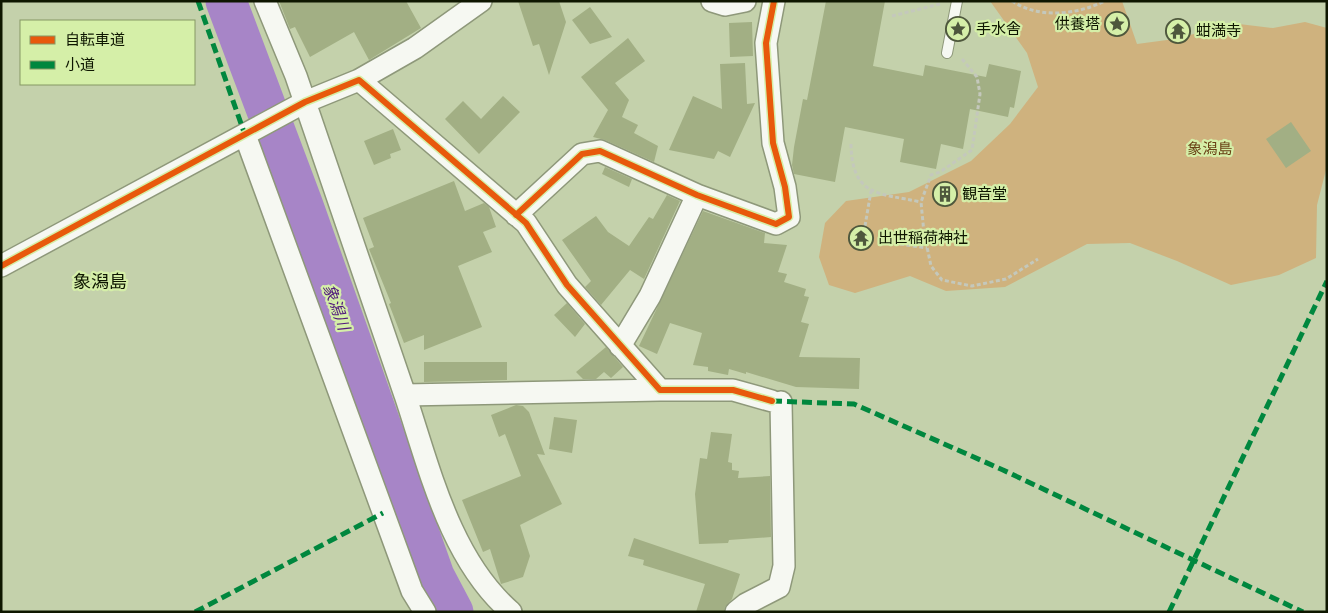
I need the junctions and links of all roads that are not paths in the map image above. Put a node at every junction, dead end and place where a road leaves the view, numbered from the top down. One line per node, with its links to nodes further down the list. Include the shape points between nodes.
1 (265, 1): 9 (street)
2 (481, 1): 8 (street, via 415,48)
3 (712, 1): 4 (street, via 725,5)
4 (745, 1)
5 (774, 1): 11 (street, via 766,43 773,144 785,187 788,217 776,224)
6 (957, 1): 7 (lane)
7 (947, 53)
8 (359, 80): 9 (street); 12 (street)
9 (304, 103): 10 (street); 16 (street)
10 (244, 135): 13 (street); 17 (street, via 412,591)
11 (697, 195): 12 (street, via 600,151 582,154); 14 (street, via 650,296)
12 (516, 215): 14 (street, via 526,223 567,284)
13 (1, 266)
14 (620, 346): 15 (street)
15 (660, 390): 16 (street); 19 (street, via 733,390 776,402 784,566 778,586)
16 (406, 395): 18 (street, via 439,497 468,561 492,595)
17 (425, 612)
18 (511, 612)
19 (736, 612)

